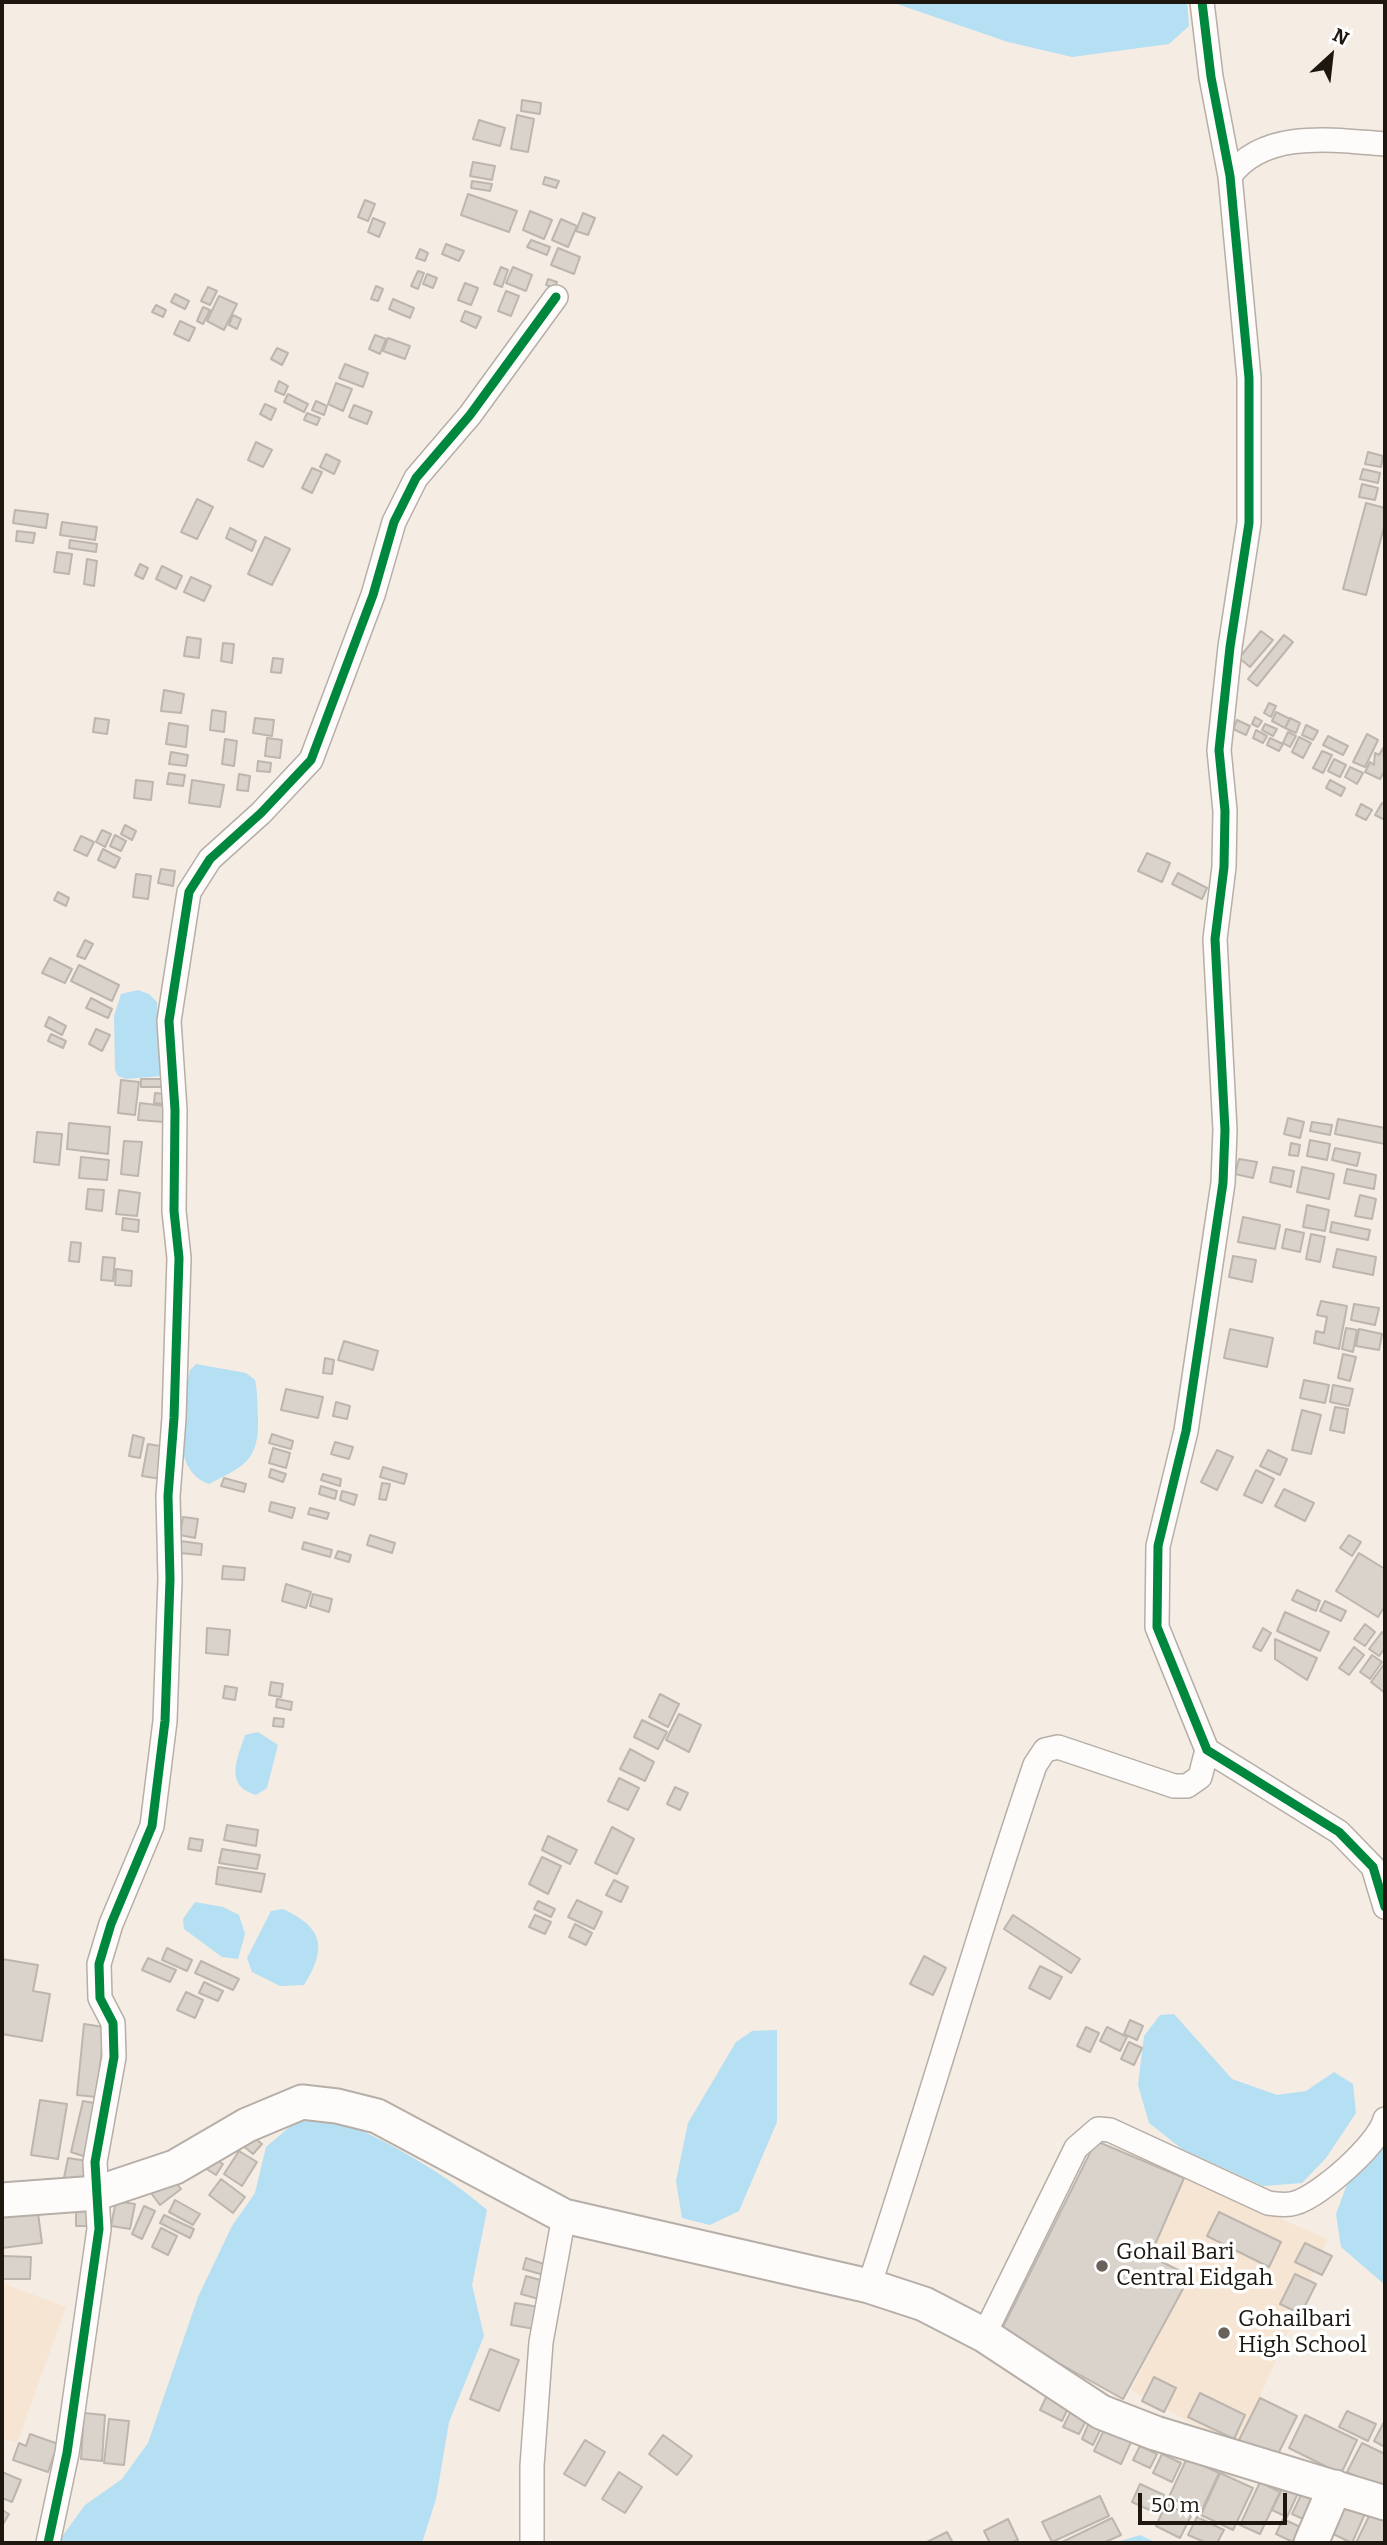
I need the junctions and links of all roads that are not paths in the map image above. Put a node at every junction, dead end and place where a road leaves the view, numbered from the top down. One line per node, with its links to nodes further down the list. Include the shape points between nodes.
1 (1202, 2): 3 (street)
2 (1385, 144): 3 (street, via 1293,141 1253,152)
3 (1230, 176): 5 (street, via 1249,378 1249,523 1219,750 1226,811 1214,939 1225,1130 1223,1183 1186,1431 1158,1546 1157,1589 1157,1627)
4 (556, 297): 8 (street, via 470,415 416,478 394,522 373,595 311,761 210,859 188,892 169,1021 179,1258 168,1496 165,1721 152,1826 99,1964 100,1998 113,2023 114,2057 95,2162)
5 (1207, 1750): 6 (street, via 1339,1832 1373,1867); 11 (street, via 1200,1777 1187,1786 1174,1786 1077,1751 1045,1749 1035,1765)
6 (1385, 1907)
7 (1385, 2119): 12 (street, via 1365,2150 1342,2172 1299,2202 1287,2205 1268,2203 1110,2130 1098,2129 1076,2148)
8 (97, 2193): 9 (street); 10 (street, via 175,2167 247,2125 302,2102 377,2116); 15 (street, via 99,2229 80,2371)
9 (2, 2200)
10 (564, 2216): 11 (street); 16 (street, via 541,2342)
11 (869, 2286): 12 (street, via 924,2304)
12 (984, 2335): 13 (street, via 1101,2412)
13 (1335, 2487): 14 (street); 17 (street)
14 (1385, 2503)
15 (48, 2543)
16 (531, 2543)
17 (1311, 2543)

